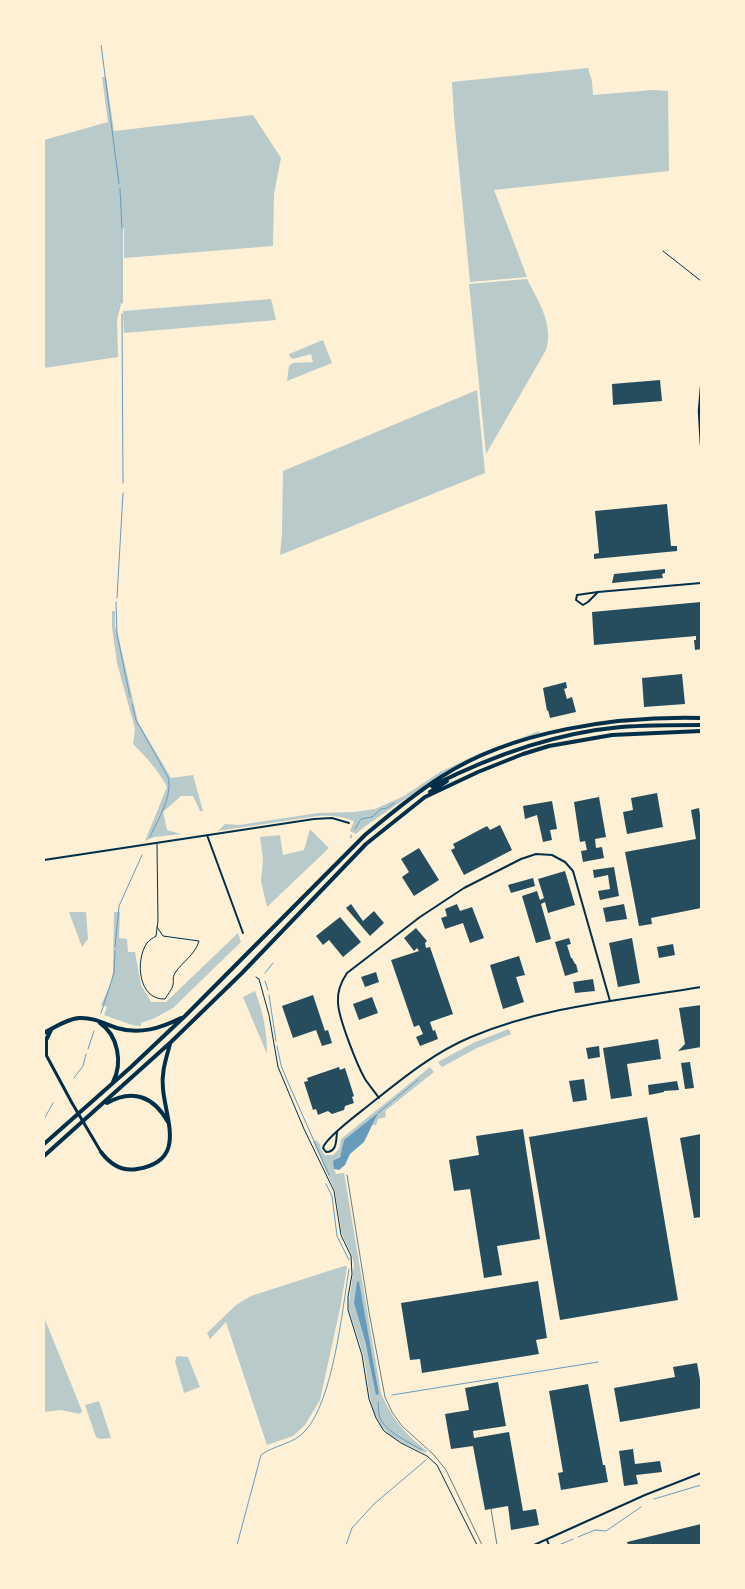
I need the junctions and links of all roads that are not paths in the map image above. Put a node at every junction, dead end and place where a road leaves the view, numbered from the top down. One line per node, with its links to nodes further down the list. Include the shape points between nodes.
1 (663, 251): 2 (lane)
2 (701, 281)
3 (701, 386): 4 (street)
4 (701, 444)
5 (701, 583): 6 (street)
6 (598, 592): 6 (street, via 577,595 576,600 585,604)
7 (701, 717): 11 (highway, via 618,722 526,739 467,762)
8 (701, 724): 10 (highway, via 597,730 542,742)
9 (700, 731): 12 (highway, via 612,734 549,746 486,769)
10 (467, 769): 11 (highway); 12 (highway)
11 (421, 791): 21 (highway, via 347,852)
12 (425, 797): 25 (highway, via 366,844)
13 (349, 823): 14 (street, via 323,818)
14 (207, 835): 15 (street); 18 (street)
15 (157, 843): 16 (street); 17 (lane)
16 (44, 860)
17 (157, 927): 17 (lane, via 156,936 147,941 140,958 141,980 150,996 164,999 173,986 173,976 196,951 199,941 163,936)
18 (243, 933)
19 (701, 987): 20 (street)
20 (610, 1001): 28 (street, via 532,1016 470,1037 427,1061); 28 (street, via 573,871 556,856 529,856 464,888 418,918 342,980 337,1000 341,1017 362,1073)
21 (185, 1016): 22 (highway, via 151,1030 134,1031); 27 (highway)
22 (96, 1020): 23 (highway, via 72,1019); 27 (highway, via 112,1037 118,1053)
23 (52, 1028): 24 (highway); 26 (highway)
24 (44, 1033)
25 (171, 1042): 29 (highway); 30 (highway, via 162,1078)
26 (45, 1052): 33 (main road)
27 (112, 1084): 32 (highway)
28 (379, 1098): 31 (street)
29 (97, 1109): 30 (highway, via 122,1096 144,1097 156,1106); 34 (highway)
30 (170, 1126): 33 (highway, via 166,1151 150,1165 123,1169 115,1166)
31 (337, 1132): 31 (street, via 324,1145 326,1152 334,1149)
32 (44, 1144)
33 (102, 1152)
34 (44, 1156)
35 (701, 1473): 36 (street, via 646,1494)
36 (547, 1540): 37 (street); 38 (street)
37 (534, 1545)
38 (549, 1545)

